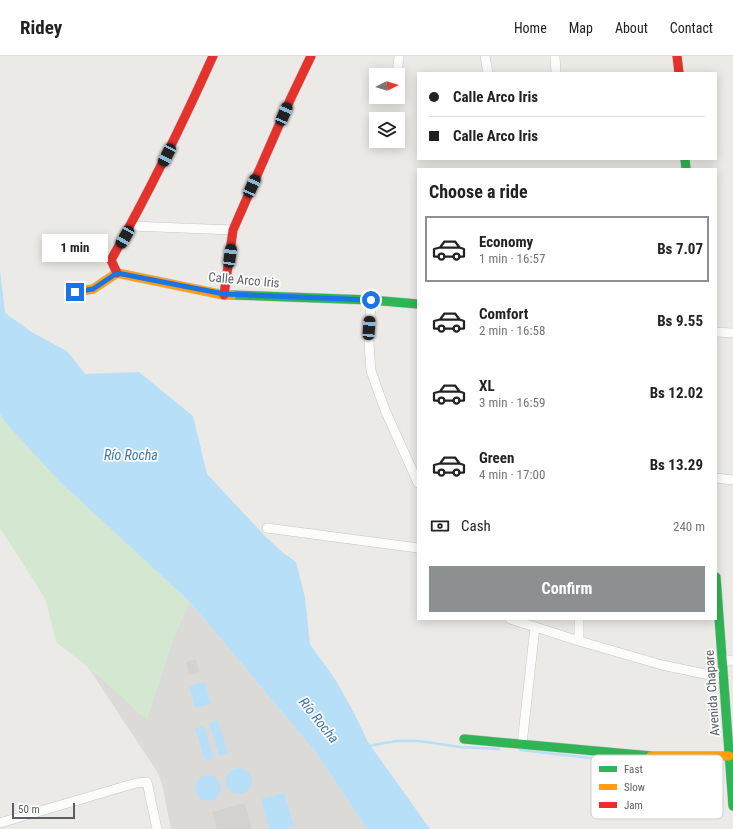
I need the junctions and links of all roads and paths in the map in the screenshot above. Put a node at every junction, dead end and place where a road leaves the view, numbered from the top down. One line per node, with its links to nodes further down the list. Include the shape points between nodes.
1 (213, 56): 11 (street, via 181,127)
2 (311, 56): 12 (street)
3 (399, 56): 7 (street)
4 (485, 56): 8 (street)
5 (555, 56): 9 (street)
6 (678, 56): 10 (street)
7 (398, 68)
8 (488, 72)
9 (556, 72)
10 (679, 72)
11 (131, 226): 12 (street); 13 (street, via 111,260)
12 (234, 230): 15 (street)
13 (117, 273): 14 (street, via 93,289); 15 (street, Calle Arco Iris)
14 (75, 292)
15 (224, 294): 16 (street, Calle Arco Iris)
16 (371, 300): 17 (street, Calle Arco Iris); 22 (street, via 368,343 371,371 385,410)
17 (417, 304)
18 (717, 332): 19 (street)
19 (733, 333)
20 (717, 478): 21 (street)
21 (733, 480)
22 (417, 481)
23 (267, 528): 24 (street)
24 (417, 548)
25 (717, 591): 30 (street, Avenida Chapare)
26 (513, 620): 28 (street)
27 (579, 620): 29 (street)
28 (536, 627): 29 (street); 34 (street)
29 (579, 641): 32 (street, via 662,665)
30 (722, 659): 31 (street); 32 (street, Avenida Chapare)
31 (733, 661)
32 (724, 678): 36 (street, Avenida Chapare)
33 (464, 739): 34 (street)
34 (522, 744): 35 (street)
35 (645, 755)
36 (731, 762): 37 (street, Avenida Chapare)
37 (732, 779): 38 (street, Avenida Chapare)
38 (733, 806)
39 (0, 823): 40 (street, via 147,782)
40 (157, 829)

